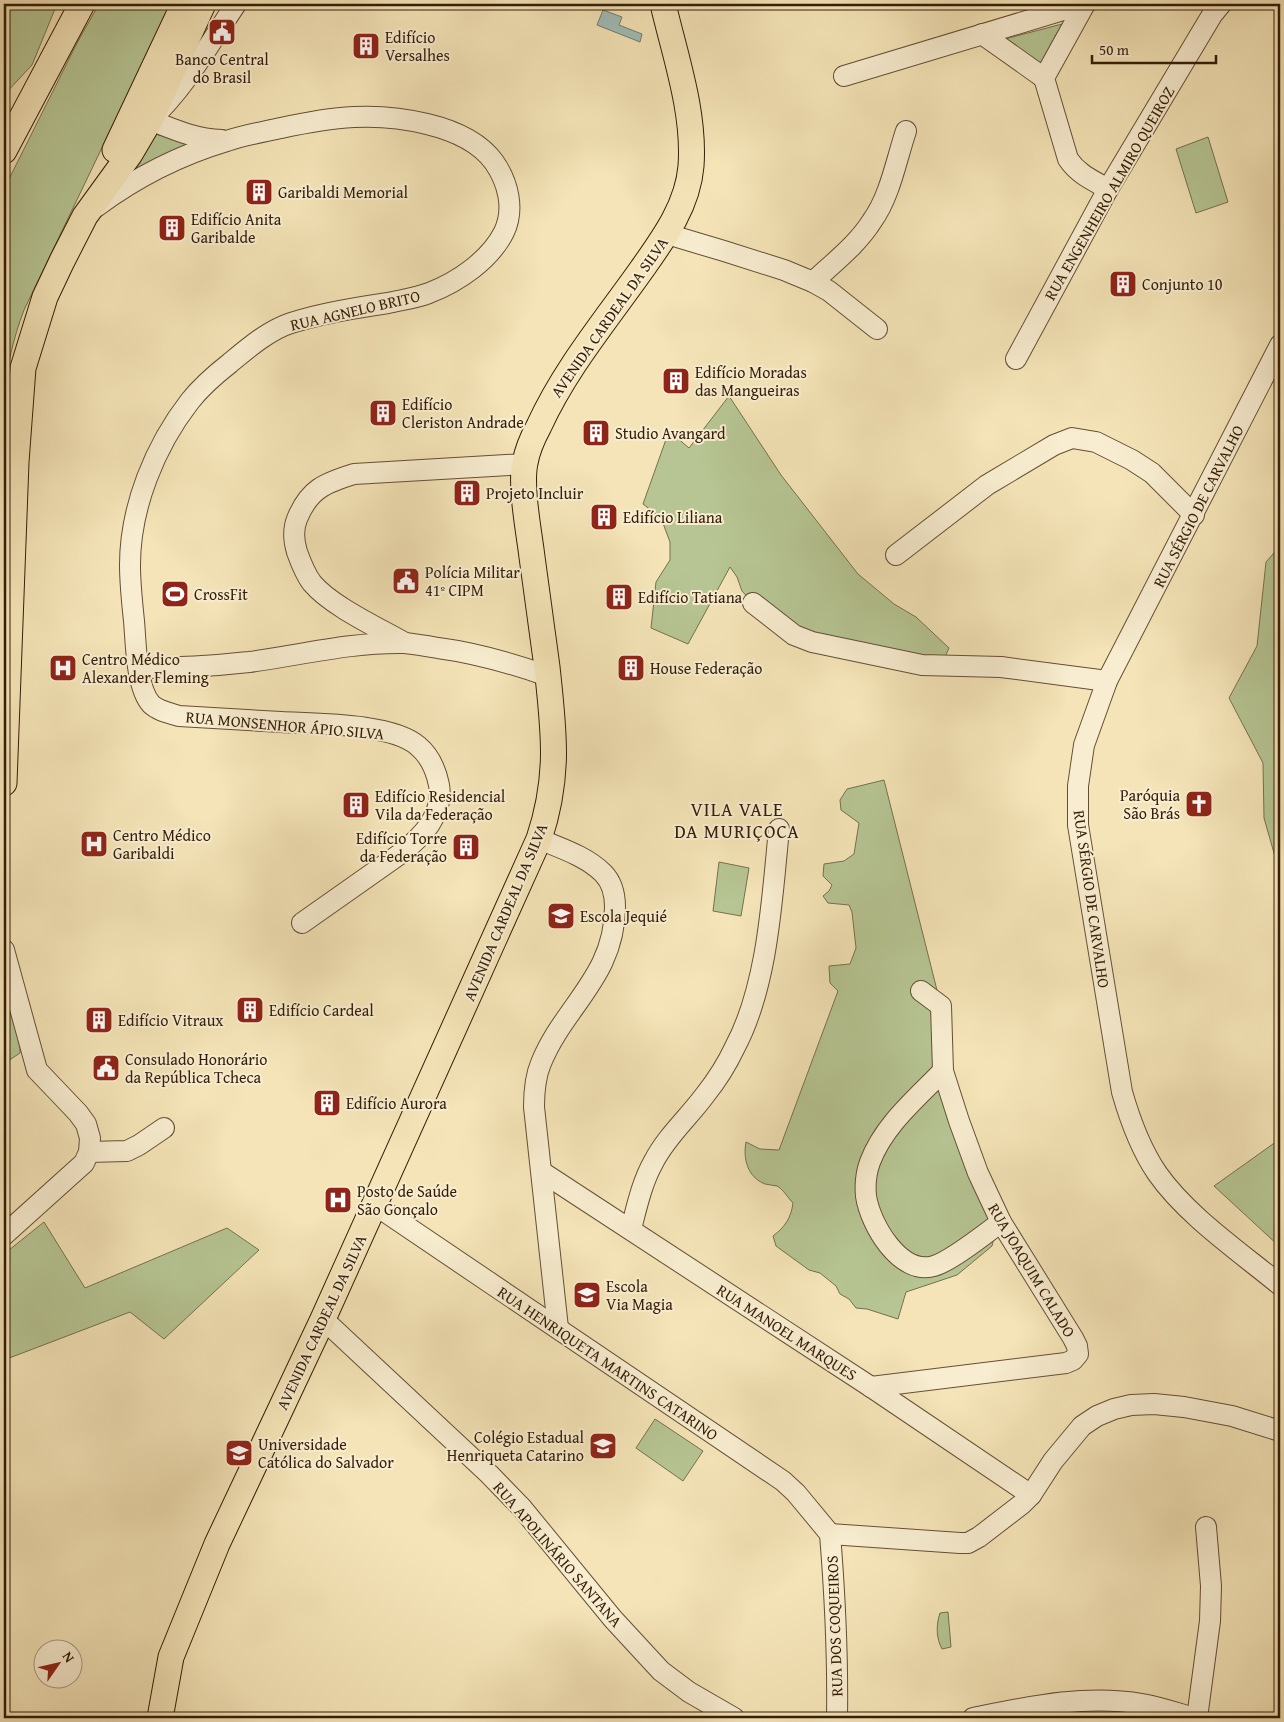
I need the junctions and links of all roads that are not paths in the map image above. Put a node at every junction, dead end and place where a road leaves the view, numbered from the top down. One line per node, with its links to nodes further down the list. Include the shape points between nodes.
1 (82, 4): 14 (main road)
2 (184, 4): 16 (main road)
3 (203, 4): 11 (main road)
4 (236, 4): 11 (street, via 168,102)
5 (663, 4): 17 (main road, AVENIDA CARDEAL DA SILVA, via 692,135 691,168 683,201)
6 (1084, 4): 8 (street); 10 (street)
7 (1221, 4): 15 (street, RUA ENGENHEIRO ALMIRO QUEIROZ)
8 (982, 34): 9 (street); 10 (street)
9 (844, 76)
10 (1044, 78): 15 (street, via 1068,158 1074,168)
11 (150, 120): 13 (street, RUA AGNELO BRITO, via 203,139); 16 (main road, via 130,154)
12 (906, 131): 18 (street, via 887,190 872,221)
13 (229, 140): 16 (street, RUA AGNELO BRITO, via 143,177 116,192); 27 (street, RUA AGNELO BRITO, via 347,116 416,121 443,128 474,142 488,154 499,169 507,190 510,214 504,232 491,251 452,282 428,294 288,324 240,355 192,399 155,459 133,526 130,579)
14 (4, 151)
15 (1108, 189): 21 (street, RUA ENGENHEIRO ALMIRO QUEIROZ)
16 (85, 216): 30 (main road, via 45,297 23,368 16,462)
17 (667, 234): 18 (street); 22 (main road, AVENIDA CARDEAL DA SILVA, via 559,388)
18 (814, 282): 19 (street, via 829,290)
19 (877, 329)
20 (1280, 345): 23 (street, RUA SÉRGIO DE CARVALHO)
21 (1016, 359)
22 (524, 464): 26 (street, via 354,474 317,489 303,504 295,524 295,546 301,565 313,584 333,601); 28 (main road, AVENIDA CARDEAL DA SILVA)
23 (1194, 515): 24 (street, via 1152,473 1132,460 1096,442 1072,438 986,485); 29 (street, RUA SÉRGIO DE CARVALHO)
24 (896, 555)
25 (753, 603): 29 (street, via 794,635 812,642 922,665 1001,667)
26 (405, 643): 27 (street, via 359,644 216,665); 28 (street, via 473,653)
27 (139, 668): 33 (street, RUA MONSENHOR ÁPIO SILVA, via 150,703 179,716 385,731 418,745 430,760 440,791 439,805 426,832)
28 (548, 676): 32 (main road, AVENIDA CARDEAL DA SILVA, via 554,770 552,795)
29 (1107, 681): 44 (street, RUA SÉRGIO DE CARVALHO, via 1084,745 1078,786 1078,824 1122,1092 1131,1122 1156,1172 1194,1214)
30 (4, 783)
31 (779, 829): 42 (street, via 771,908 756,993 748,1019 723,1070 667,1139 653,1162)
32 (539, 839): 39 (street, via 577,856 604,873 614,891 615,904 615,919 604,960 594,981 551,1043 534,1084); 40 (main road, AVENIDA CARDEAL DA SILVA)
33 (302, 923)
34 (4, 950): 38 (street, via 37,1070 86,1124)
35 (921, 991): 36 (street, RUA JOAQUIM CALADO, via 941,1006)
36 (943, 1071): 41 (street, RUA JOAQUIM CALADO, via 978,1173); 41 (street, via 887,1129 877,1146 866,1181 870,1209 881,1234 896,1254 922,1267 950,1258)
37 (164, 1128): 38 (street, via 127,1151)
38 (89, 1152): 43 (street, via 74,1173)
39 (542, 1172): 42 (street, RUA MANOEL MARQUES); 46 (street)
40 (375, 1205): 45 (main road, AVENIDA CARDEAL DA SILVA); 46 (street, RUA HENRIQUETA MARTINS CATARINO)
41 (1000, 1222): 47 (street, RUA JOAQUIM CALADO, via 1073,1338 1078,1354 1066,1363)
42 (631, 1229): 47 (street, RUA MANOEL MARQUES)
43 (4, 1235)
44 (1280, 1285)
45 (323, 1319): 52 (main road, AVENIDA CARDEAL DA SILVA, via 250,1469 187,1615 171,1658); 53 (street, RUA APOLINÁRIO SANTANA, via 522,1508 613,1619 661,1671)
46 (558, 1328): 51 (street, RUA HENRIQUETA MARTINS CATARINO, via 783,1481)
47 (870, 1387): 49 (street, RUA MANOEL MARQUES)
48 (1280, 1431): 49 (street, via 1184,1406 1132,1405 1097,1416 1082,1426)
49 (1031, 1495): 51 (street, via 979,1537 968,1542)
50 (1206, 1527): 56 (street, via 1210,1620)
51 (830, 1534): 54 (street, RUA DOS COQUEIROS, via 838,1652)
52 (160, 1718)
53 (734, 1718)
54 (837, 1718)
55 (973, 1718): 56 (street, via 1080,1701 1140,1704)
56 (1195, 1718)

